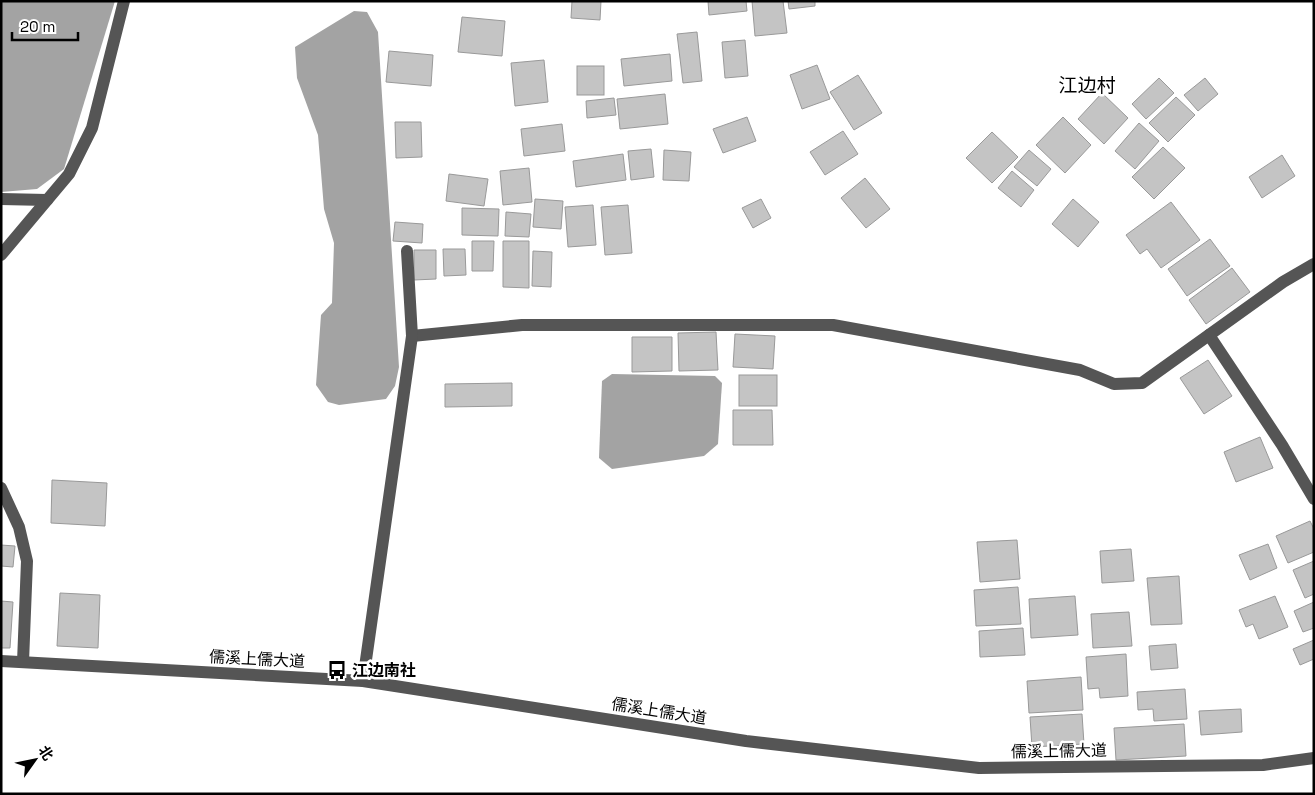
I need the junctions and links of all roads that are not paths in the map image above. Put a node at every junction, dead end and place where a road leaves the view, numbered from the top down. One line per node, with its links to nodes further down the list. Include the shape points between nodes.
1 (124, 1): 3 (street, via 92,128 69,174)
2 (1, 199): 3 (street)
3 (47, 200): 5 (street)
4 (407, 251): 8 (street)
5 (1, 255)
6 (1314, 264): 7 (street)
7 (1209, 335): 8 (street, via 1142,383 1114,384 1080,370 833,325 522,325); 10 (street)
8 (412, 336): 13 (street)
9 (1, 488): 12 (street, via 19,526 27,561)
10 (1314, 499)
11 (1, 661): 12 (street, 儒溪上儒大道)
12 (24, 662): 13 (street, 儒溪上儒大道)
13 (363, 681): 14 (street, 儒溪上儒大道, via 746,741 979,768 1263,765)
14 (1314, 758)

